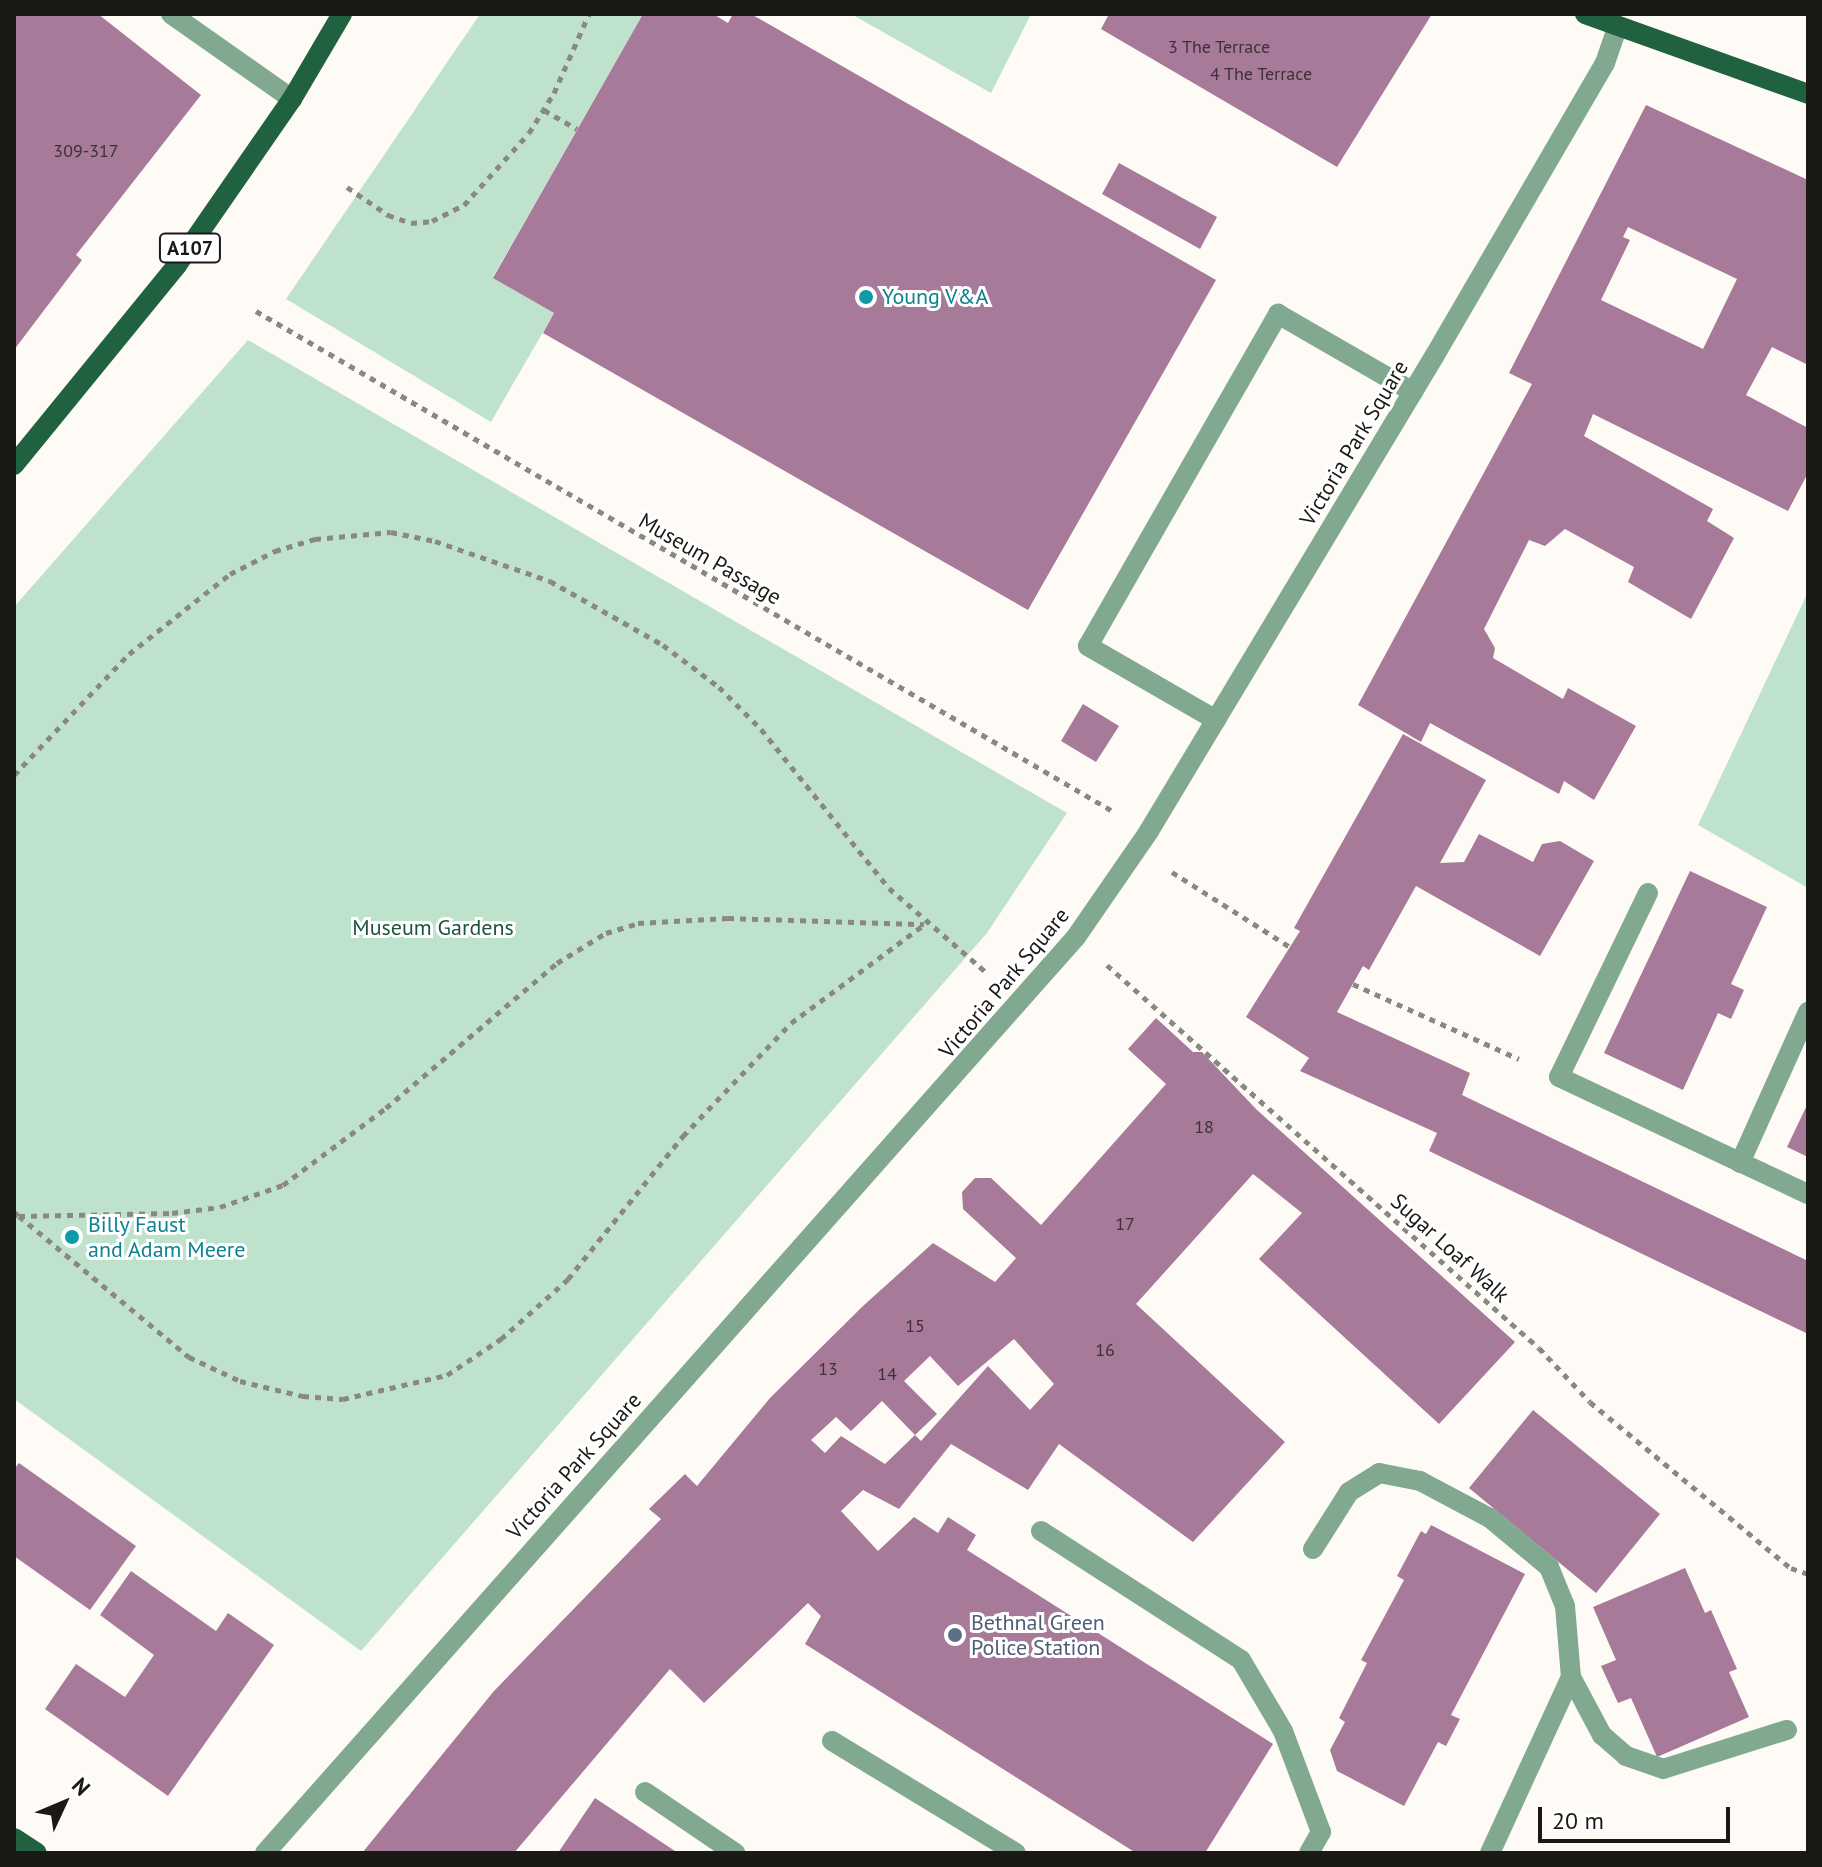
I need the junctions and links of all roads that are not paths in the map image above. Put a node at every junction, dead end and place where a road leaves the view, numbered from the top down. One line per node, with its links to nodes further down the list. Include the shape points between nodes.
1 (171, 14): 6 (street)
2 (342, 14): 6 (main road, A107)
3 (1585, 14): 4 (main road)
4 (1618, 26): 5 (main road); 7 (street, Victoria Park Square, via 1605,63)
5 (1808, 94)
6 (292, 99): 8 (main road, A107, via 177,265)
7 (1413, 392): 9 (street, Victoria Park Square); 9 (street, via 1278,314 1088,646)
8 (14, 465)
9 (1216, 720): 22 (street, Victoria Park Square, via 1137,850 1025,1001)
10 (1648, 893): 12 (street, via 1559,1077)
11 (1808, 1012): 12 (street)
12 (1740, 1163): 13 (street)
13 (1808, 1194)
14 (1041, 1531): 25 (street, via 1241,1660 1283,1731 1321,1832)
15 (1313, 1549): 16 (street, via 1349,1492 1379,1473 1420,1481 1490,1518 1549,1567 1565,1606)
16 (1571, 1677): 17 (street, via 1602,1735 1626,1756 1663,1769); 26 (street)
17 (1787, 1730)
18 (832, 1741): 24 (street)
19 (645, 1792): 23 (street)
20 (14, 1838): 21 (main road)
21 (37, 1853)
22 (265, 1853)
23 (735, 1853)
24 (1016, 1853)
25 (1309, 1853)
26 (1490, 1853)

